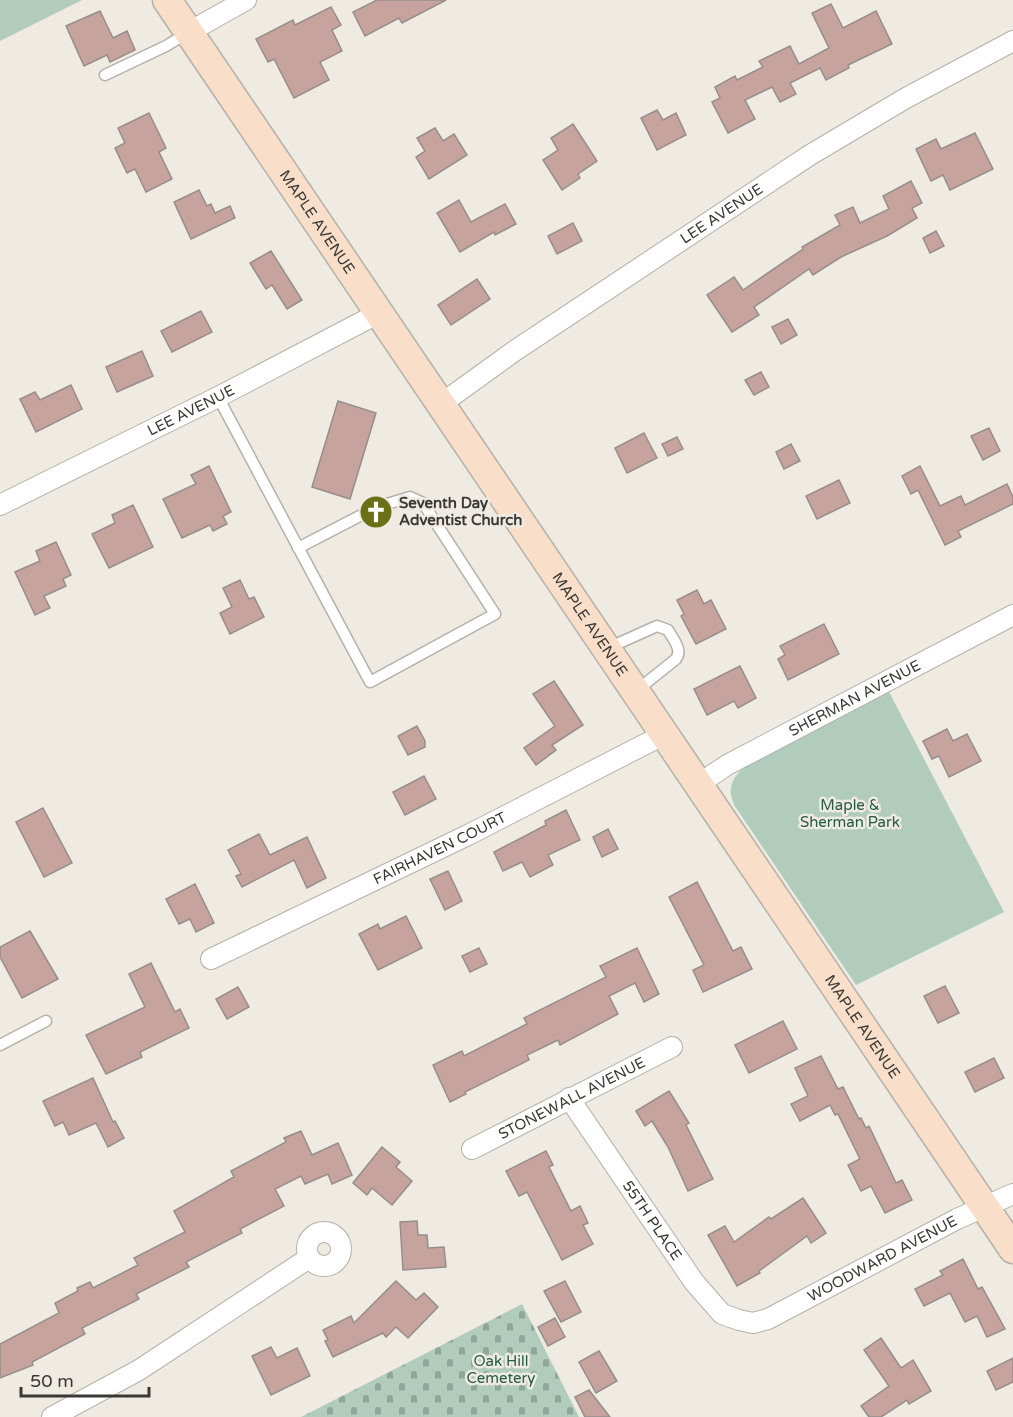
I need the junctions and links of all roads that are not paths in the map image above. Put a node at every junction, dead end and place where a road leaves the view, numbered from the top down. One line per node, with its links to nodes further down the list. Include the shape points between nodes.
1 (167, 0): 3 (main road, MAPLE AVENUE)
2 (246, 0): 3 (street)
3 (189, 32): 5 (lane); 6 (main road, MAPLE AVENUE)
4 (1013, 41): 8 (street, LEE AVENUE, via 810,154)
5 (105, 75)
6 (379, 313): 7 (street, LEE AVENUE); 8 (main road, MAPLE AVENUE)
7 (218, 397): 9 (street, LEE AVENUE); 10 (lane)
8 (441, 404): 12 (main road, MAPLE AVENUE)
9 (0, 505)
10 (298, 548): 10 (lane, via 370,682 495,614 423,503 410,497 376,507)
11 (1013, 615): 15 (street, SHERMAN AVENUE, via 727,765)
12 (607, 649): 13 (main road, MAPLE AVENUE); 13 (lane, via 657,626 668,630 679,655)
13 (635, 691): 14 (main road, MAPLE AVENUE)
14 (665, 734): 15 (main road, MAPLE AVENUE); 16 (street, FAIRHAVEN COURT, via 470,834)
15 (699, 784): 23 (main road, MAPLE AVENUE)
16 (211, 959)
17 (46, 1021): 18 (lane)
18 (0, 1046)
19 (672, 1047): 20 (street, STONEWALL AVENUE)
20 (569, 1098): 21 (street, STONEWALL AVENUE); 26 (street, 55TH PLACE, via 694,1281 722,1314)
21 (472, 1149)
22 (1013, 1194): 23 (street, WOODWARD AVENUE)
23 (985, 1207): 24 (main road, MAPLE AVENUE); 26 (street, WOODWARD AVENUE, via 768,1319)
24 (1013, 1249)
25 (309, 1258): 27 (street, via 139,1370)
26 (753, 1323)
27 (52, 1417)

